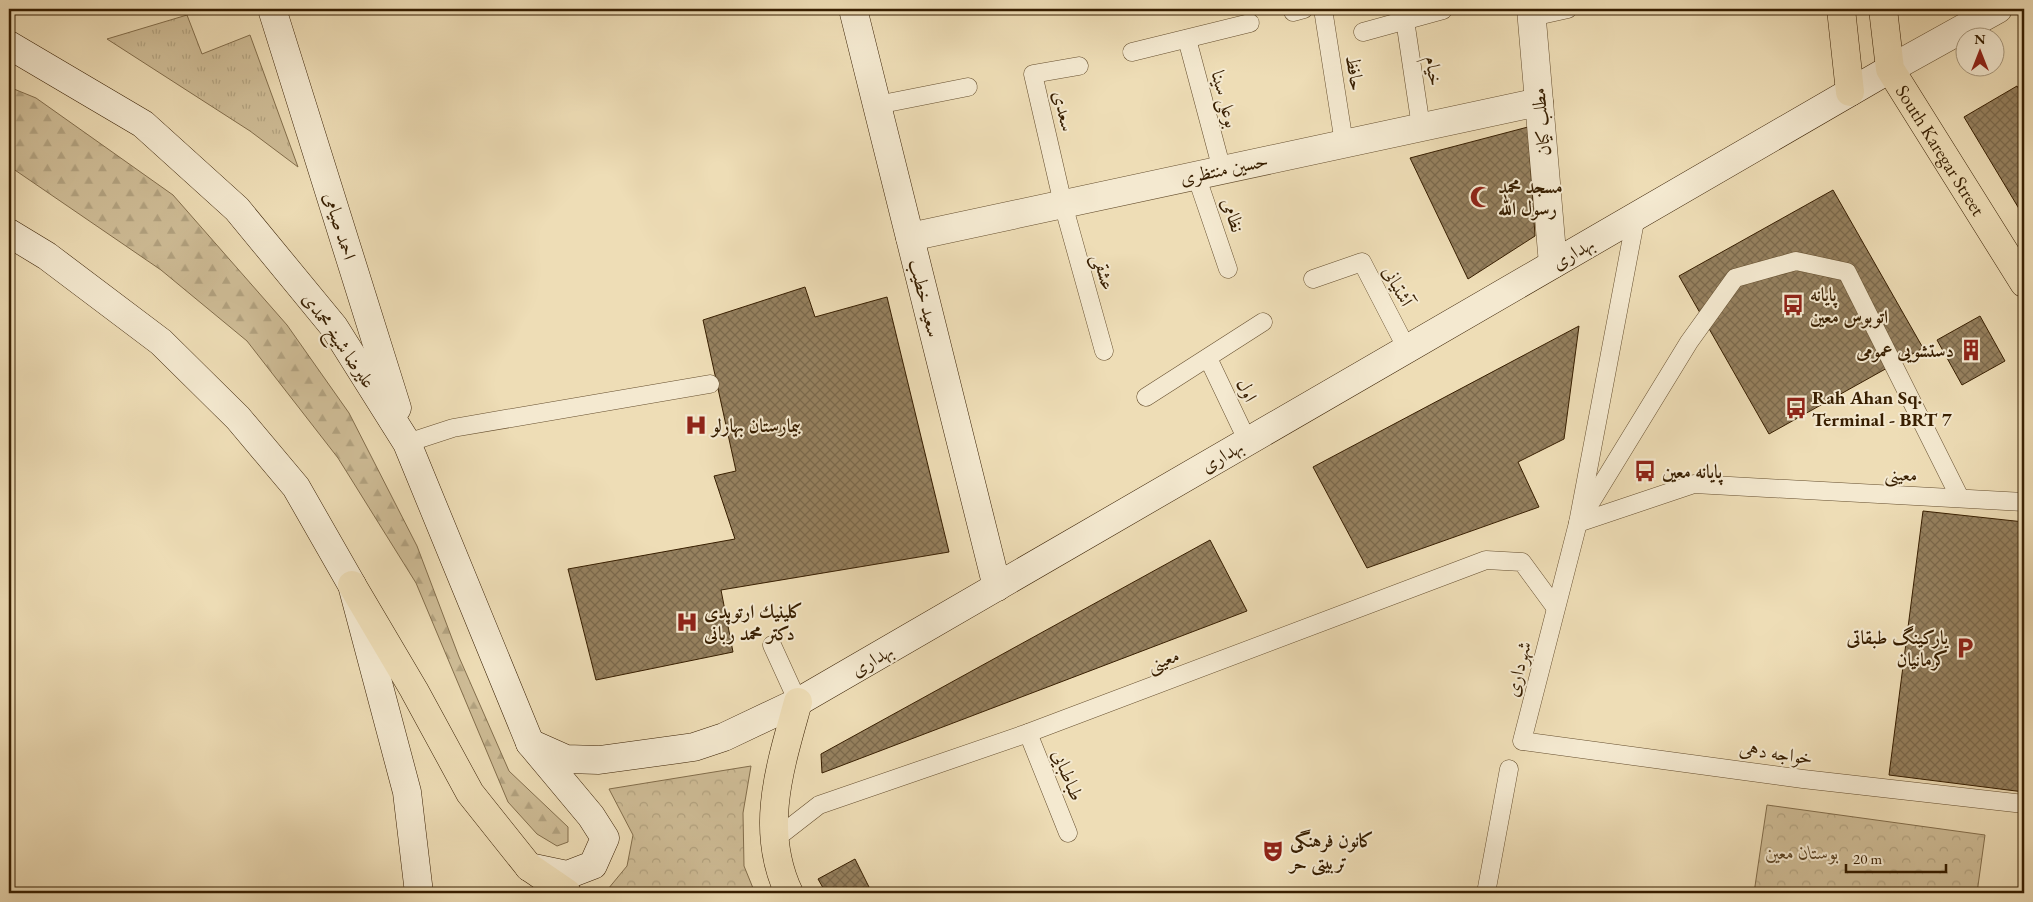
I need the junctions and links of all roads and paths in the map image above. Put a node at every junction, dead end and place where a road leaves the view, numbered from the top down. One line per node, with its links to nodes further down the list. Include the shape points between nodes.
1 (272, 9): 44 (street, احمد صیامی)
2 (853, 9): 23 (street, سعید خطیب)
3 (1323, 9): 25 (lane, حافظ)
4 (1568, 9): 9 (lane)
5 (1841, 9): 21 (main road)
6 (1884, 9): 18 (main road, South Karegar Street)
7 (1998, 9): 18 (street, بهداری)
8 (1443, 10): 10 (lane)
9 (1532, 13): 22 (street, مطلب کیان)
10 (1405, 20): 12 (lane); 24 (lane, خیام)
11 (1250, 24): 13 (lane)
12 (1363, 32)
13 (1186, 39): 15 (lane); 26 (lane, بوعلی سینا)
14 (9, 45): 19 (street, علیرضا شیخ محمدی)
15 (1132, 52)
16 (9, 65): 19 (street)
17 (1079, 66): 27 (lane, سعدی, via 1033,74)
18 (1890, 69): 21 (street, بهداری); 36 (main road, South Karegar Street)
19 (64, 76): 44 (street, علیرضا شیخ محمدی, via 143,124 237,208 334,327)
20 (968, 87): 23 (lane)
21 (1850, 92): 29 (street, بهداری)
22 (1539, 102): 24 (street, حسین منتظری); 33 (street, مطلب کیان)
23 (877, 105): 31 (street, سعید خطیب)
24 (1421, 127): 25 (street, حسین منتظری)
25 (1344, 143): 26 (street, حسین منتظری)
26 (1209, 173): 27 (street, حسین منتظری); 34 (lane, نظامی)
27 (1064, 204): 31 (street, حسین منتظری); 39 (lane, عشقی)
28 (9, 213): 32 (street)
29 (1636, 216): 33 (street, بهداری); 47 (lane)
30 (9, 233): 32 (street)
31 (910, 237): 49 (street, سعید خطیب)
32 (47, 256): 48 (street, via 161,342 238,418 296,487)
33 (1553, 264): 38 (street, بهداری)
34 (1228, 269)
35 (1313, 279): 38 (lane, آشتیانی, via 1362,262)
36 (2024, 283)
37 (1263, 322): 40 (lane)
38 (1408, 349): 43 (street, بهداری)
39 (1104, 351)
40 (1208, 358): 42 (lane); 43 (lane, اول)
41 (710, 384): 44 (lane, via 453,428)
42 (1146, 397)
43 (1248, 442): 49 (street, بهداری)
44 (408, 443): 55 (street, علیرضا شیخ محمدی)
45 (1960, 498): 46 (lane, معینی); 47 (lane, معینی, via 1694,484); 47 (lane, via 1847,272 1796,261 1735,278 1689,342)
46 (2024, 502)
47 (1578, 523): 50 (lane, شهرداری)
48 (352, 585): 60 (main road, via 470,793); 61 (street, via 407,792)
49 (997, 588): 52 (street, بهداری)
50 (1555, 607): 53 (lane, معینی, via 1522,562 1486,560); 54 (lane, شهرداری)
51 (772, 645): 52 (lane)
52 (798, 702): 55 (street, بهداری, via 724,737 694,747 599,760 566,759); 59 (main road, via 774,798)
53 (1028, 733): 58 (lane, طباطبایی); 59 (lane, معینی, via 819,805)
54 (1522, 740): 57 (lane, خواجه دهی, via 1803,779)
55 (530, 743): 60 (street, علیرضا شیخ محمدی, via 604,838 593,865 567,875)
56 (1509, 769): 64 (lane)
57 (2024, 804)
58 (1068, 833)
59 (774, 840): 63 (main road, via 781,875)
60 (529, 867): 62 (main road)
61 (419, 893)
62 (567, 893)
63 (789, 893)
64 (1486, 893)

